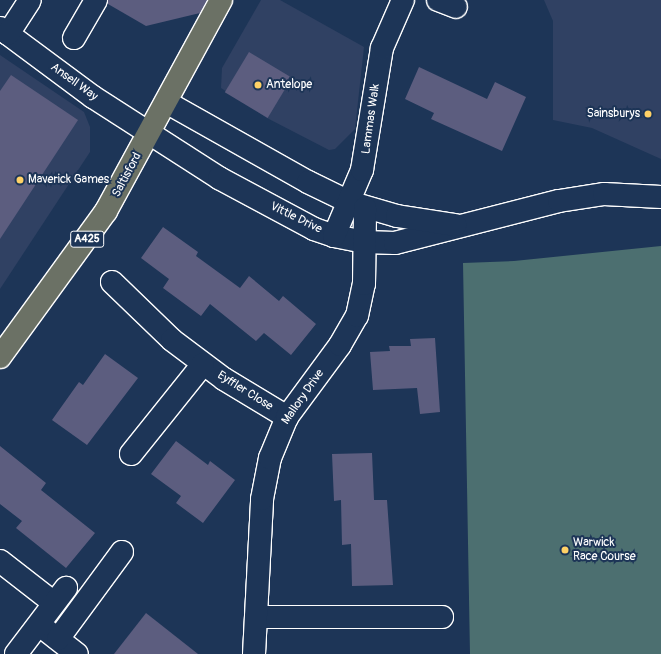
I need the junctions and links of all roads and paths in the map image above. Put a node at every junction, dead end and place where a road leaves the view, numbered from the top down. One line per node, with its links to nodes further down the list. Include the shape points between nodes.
1 (30, 0): 5 (street)
2 (96, 0): 6 (street)
3 (221, 0): 7 (main road, Saltisford / A425)
4 (403, 0): 10 (street, Lammas Walk, via 382,48)
5 (4, 31): 8 (street, Ansell Way, via 93,97)
6 (74, 38)
7 (166, 102): 8 (main road, Saltisford / A425); 10 (street, Vittle Drive, via 308,182)
8 (149, 132): 12 (street, Vittle Drive, via 219,178 314,229); 15 (main road, Saltisford / A425, via 106,212)
9 (661, 197): 11 (street, Vittle Drive, via 604,194 560,201)
10 (357, 205): 11 (street, Vittle Drive); 12 (street, Lammas Walk); 13 (street, Mallory Drive)
11 (458, 225): 13 (street, Vittle Drive, via 413,240 395,243)
12 (334, 236): 13 (street, Vittle Drive)
13 (364, 242): 17 (street, Mallory Drive, via 364,284 357,316 340,345)
14 (112, 282): 16 (street, Eyffler Close, via 172,340)
15 (0, 357)
16 (203, 364): 17 (street, Eyffler Close); 18 (street)
17 (287, 417): 21 (street, Mallory Drive, via 276,440 265,478)
18 (131, 454)
19 (122, 552): 24 (street)
20 (0, 561): 23 (street, via 60,596)
21 (256, 617): 22 (street); 27 (street, Mallory Drive)
22 (442, 617)
23 (38, 624): 24 (street); 25 (street)
24 (58, 639): 26 (street)
25 (16, 654)
26 (77, 654)
27 (254, 654)

